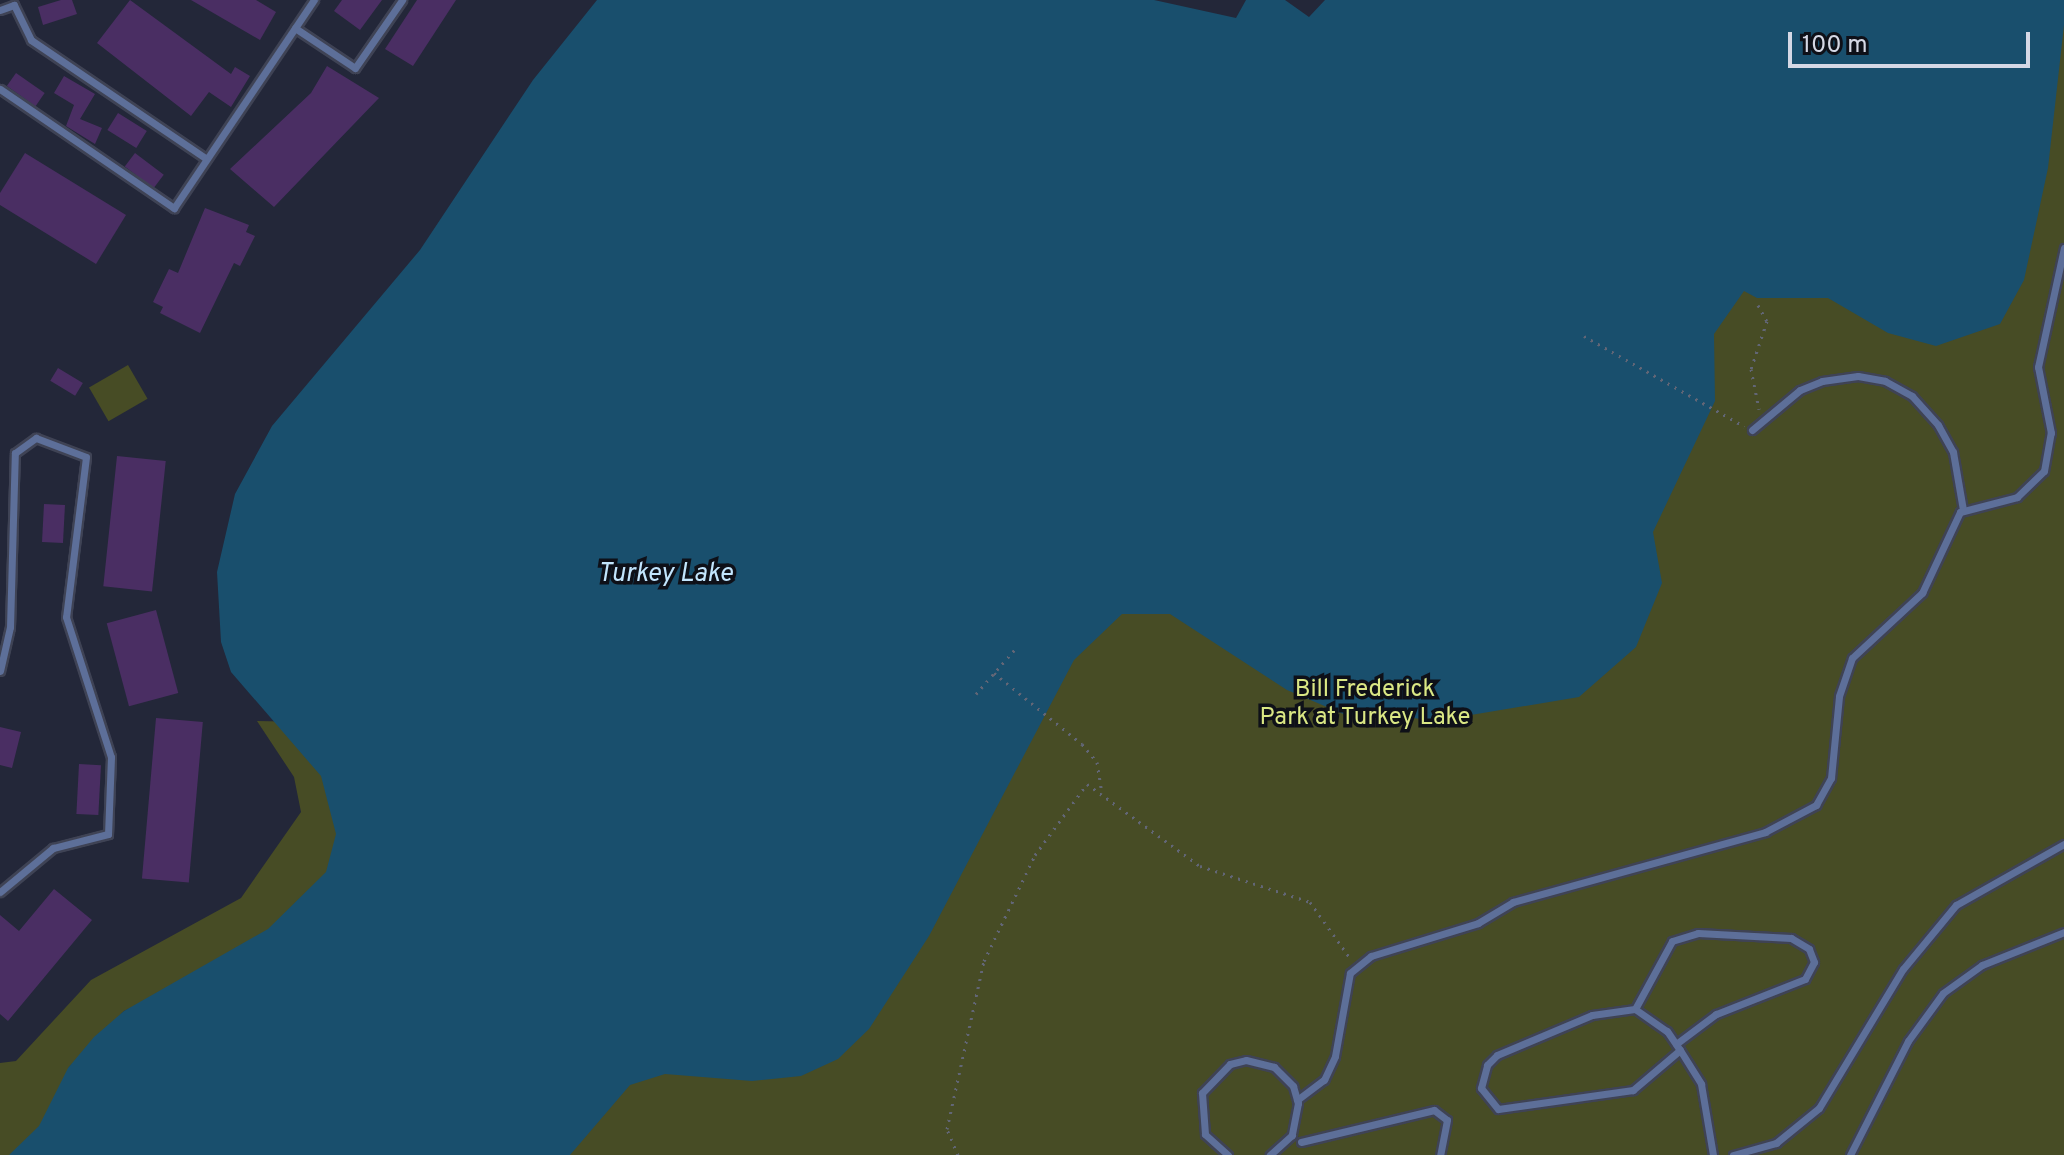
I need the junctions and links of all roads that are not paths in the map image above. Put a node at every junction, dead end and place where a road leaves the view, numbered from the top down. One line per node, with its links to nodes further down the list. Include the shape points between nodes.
1 (314, 0): 4 (lane)
2 (402, 0): 4 (lane, via 355,68)
3 (0, 10): 6 (lane, via 14,5 31,40)
4 (295, 28): 6 (lane)
5 (0, 89): 6 (lane, via 174,208)
6 (207, 159)
7 (2064, 248): 9 (lane, via 2038,367 2051,433 2044,471 2017,497)
8 (1752, 430): 9 (lane, via 1800,390 1822,381 1858,376 1885,381 1912,396 1938,425 1953,452)
9 (1963, 510): 19 (lane, via 1922,593 1852,658 1839,696 1831,778 1816,805 1765,832 1513,902 1478,923 1371,956 1350,973 1335,1056 1314,1092)
10 (0, 585): 11 (lane)
11 (11, 587): 12 (lane); 15 (lane, via 15,453 36,438 86,457 66,617 111,757 108,834 53,848)
12 (3, 644): 13 (lane)
13 (0, 671)
14 (2064, 844): 27 (lane, via 1956,905 1903,969 1819,1108 1776,1143)
15 (0, 892)
16 (2064, 932): 28 (lane, via 1982,965 1943,993 1908,1041)
17 (1635, 1009): 18 (lane); 18 (lane, via 1672,941 1698,933 1791,938 1809,949 1814,962 1805,979 1716,1014); 18 (lane, via 1592,1015 1497,1055 1487,1065 1481,1088 1488,1103 1523,1108 1633,1090)
18 (1678, 1047): 26 (lane, via 1704,1095)
19 (1297, 1100): 20 (lane); 22 (lane, via 1283,1076 1259,1061 1230,1064 1210,1079 1199,1114 1205,1134)
20 (1292, 1135): 21 (lane); 23 (lane)
21 (1301, 1142): 24 (lane); 25 (lane, via 1434,1110 1447,1120)
22 (1228, 1155)
23 (1270, 1155)
24 (1302, 1155)
25 (1440, 1155)
26 (1713, 1155)
27 (1733, 1155)
28 (1850, 1155)

